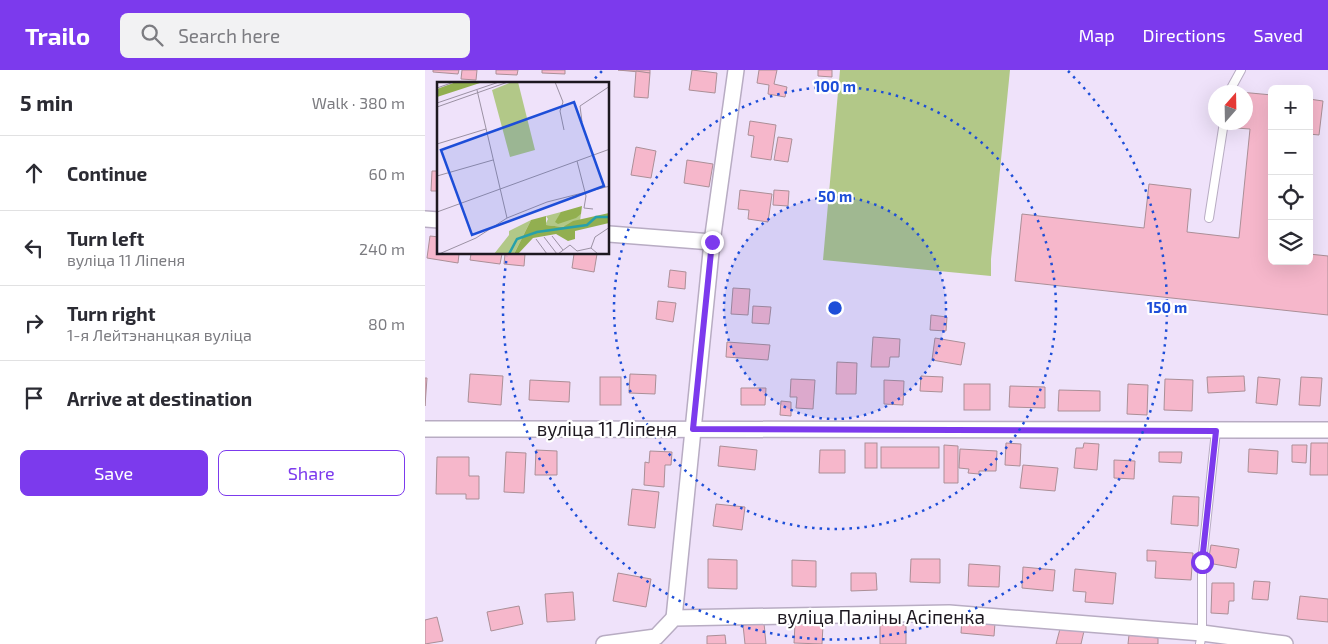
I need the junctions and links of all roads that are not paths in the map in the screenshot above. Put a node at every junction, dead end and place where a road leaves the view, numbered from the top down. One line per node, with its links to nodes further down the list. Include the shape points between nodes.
1 (736, 70): 7 (street)
2 (1241, 70): 3 (lane)
3 (1233, 85)
4 (1223, 130): 5 (lane)
5 (1209, 218)
6 (610, 234): 7 (street)
7 (712, 242): 9 (street)
8 (425, 429): 9 (street, вуліца 11 Ліпеня)
9 (693, 429): 11 (street, вуліца 11 Ліпеня); 12 (street)
10 (1328, 430): 11 (street, вуліца 11 Ліпеня)
11 (1216, 431): 13 (lane, via 1202,562)
12 (674, 618): 13 (street, вуліца Паліны Асіпенка, via 949,613); 14 (street, via 656,637)
13 (1201, 638): 15 (street, вуліца Паліны Асіпенка)
14 (604, 644)
15 (1285, 644)

